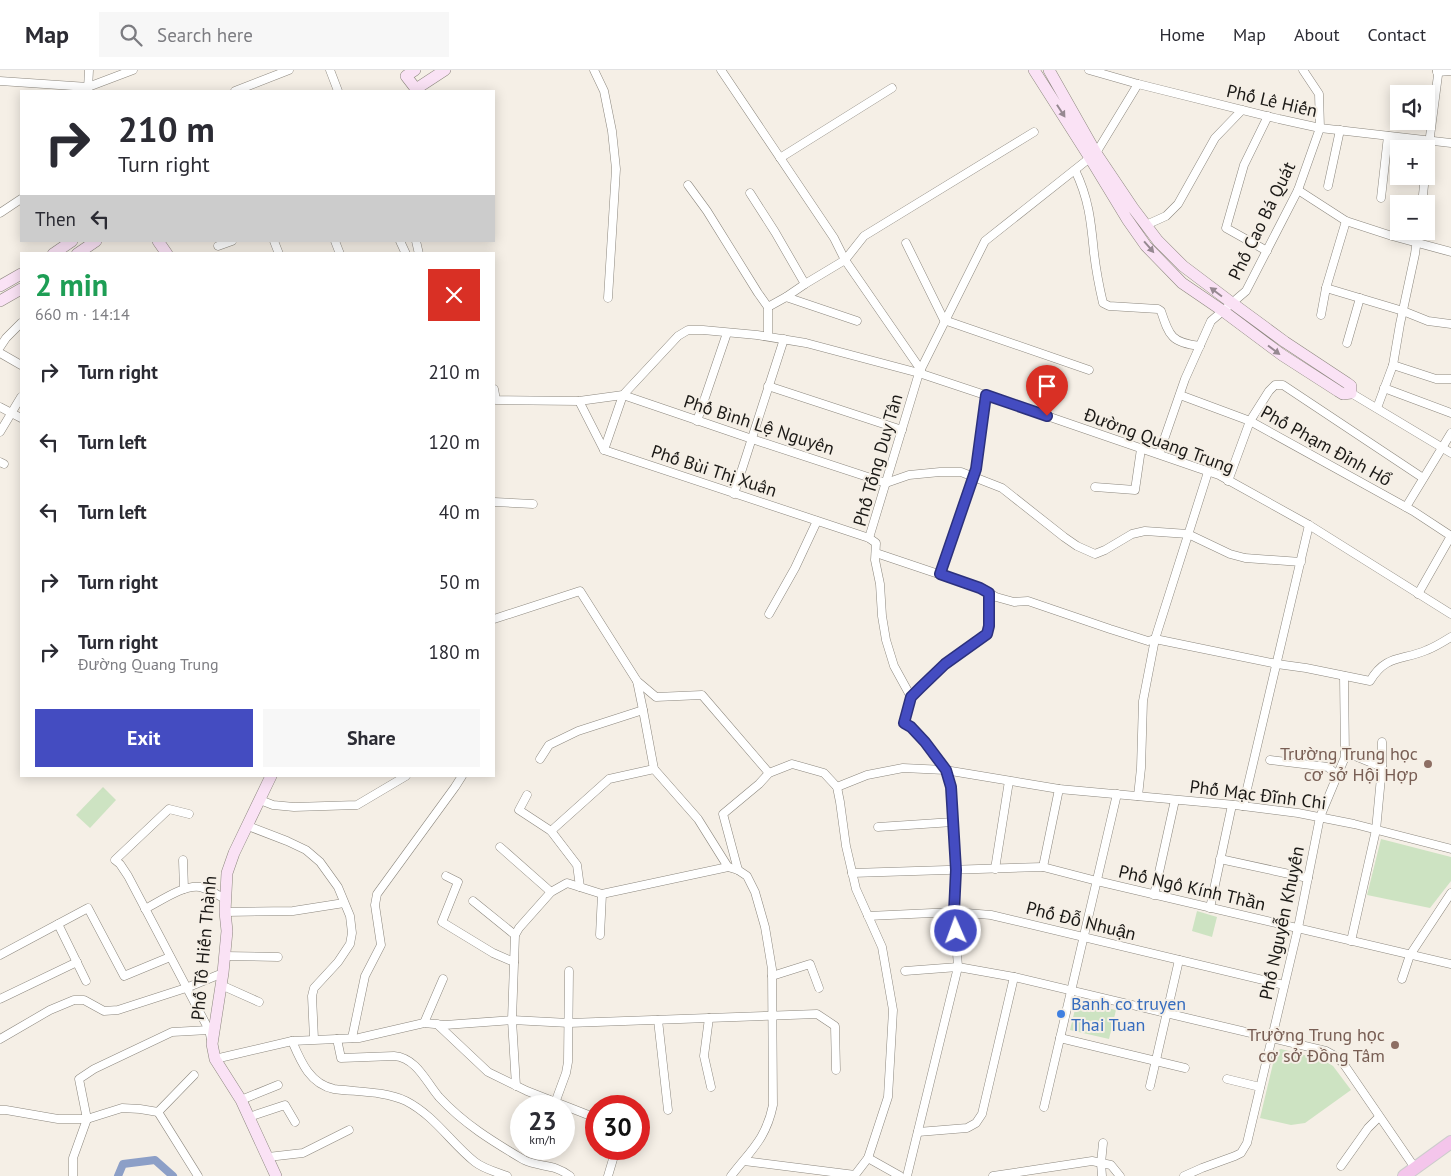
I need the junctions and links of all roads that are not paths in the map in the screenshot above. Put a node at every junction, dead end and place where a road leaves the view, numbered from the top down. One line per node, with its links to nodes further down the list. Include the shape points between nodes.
1 (89, 70): 18 (street)
2 (132, 70): 18 (street)
3 (289, 70): 19 (street)
4 (330, 70): 20 (street)
5 (415, 70): 6 (street, via 406,76 416,89)
6 (445, 70)
7 (594, 70): 61 (street, via 604,91 616,169)
8 (721, 70): 32 (street)
9 (1034, 70): 31 (street, one-way to 31)
10 (1049, 70): 31 (street)
11 (1089, 70): 16 (street, Phố Lê Hiến)
12 (1303, 70): 23 (street, via 1319,94)
13 (1437, 71): 14 (street); 28 (street)
14 (1451, 71)
15 (0, 81): 18 (street)
16 (1138, 84): 21 (street, Phố Lê Hiến); 31 (street)
17 (892, 88): 32 (street)
18 (89, 89)
19 (237, 90)
20 (338, 90)
21 (1242, 110): 22 (street, Phố Lê Hiến); 42 (street, via 1215,138 1178,204 1166,216)
22 (1268, 116): 23 (street, Phố Lê Hiến); 50 (street, via 1244,165 1226,228)
23 (1320, 128): 24 (street, Phố Lê Hiến); 36 (street, Phố Cao Bá Quát)
24 (1340, 130): 26 (street, Phố Lê Hiến); 35 (street)
25 (1034, 132): 54 (street, via 864,236)
26 (1388, 136): 27 (street, Phố Lê Hiến); 38 (street)
27 (1422, 140)
28 (1430, 140)
29 (1435, 141): 30 (street, Phố Lê Hiến)
30 (1451, 143)
31 (1093, 155): 33 (street, Phố Tống Duy Tân); 42 (street); 65 (street, one-way to 65, via 1127,220 1146,246 1182,283)
32 (780, 158): 54 (street, via 834,238)
33 (1075, 170): 68 (street, Phố Tống Duy Tân, via 984,241); 76 (street, via 1088,204 1103,303 1158,309 1174,338)
34 (688, 185): 64 (street)
35 (1328, 186)
36 (1298, 190): 41 (street); 50 (street, Phố Cao Bá Quát)
37 (750, 193): 57 (street)
38 (1381, 198)
39 (20, 200): 40 (street)
40 (0, 213)
41 (1346, 221): 48 (street); 58 (street)
42 (1146, 226): 65 (street, one-way to 42, via 1182,266)
43 (1416, 240): 48 (street)
44 (70, 242): 51 (street)
45 (94, 242): 52 (street)
46 (229, 242): 49 (street)
47 (906, 243): 68 (street)
48 (1416, 243): 53 (street); 66 (street)
49 (218, 246)
50 (1267, 251): 65 (street, Phố Cao Bá Quát, via 1246,291)
51 (55, 252)
52 (79, 252)
53 (1451, 252)
54 (845, 260): 57 (street); 82 (street)
55 (20, 274): 56 (street)
56 (2, 282)
57 (805, 284): 60 (street)
58 (1326, 288): 62 (street); 67 (street)
59 (20, 290): 63 (street)
60 (786, 297): 64 (street); 69 (street)
61 (608, 298)
62 (1360, 298): 66 (street); 75 (street)
63 (0, 301)
64 (768, 307): 73 (street)
65 (1227, 307): 76 (street, Phố Cao Bá Quát, via 1211,321); 86 (street, via 1347,383 1351,386)
66 (1402, 311): 71 (street, via 1428,321); 80 (street)
67 (1321, 315)
68 (944, 320): 81 (street); 82 (street, Phố Tống Duy Tân)
69 (857, 321)
70 (20, 324): 77 (street)
71 (1451, 324)
72 (727, 333): 73 (street, Đường Quang Trung); 88 (street, Đường Quang Trung, via 688,330 678,336); 98 (street)
73 (768, 336): 74 (street, Đường Quang Trung)
74 (784, 339): 82 (street, Đường Quang Trung); 84 (street)
75 (1347, 343)
76 (1200, 346): 90 (street, Phố Cao Bá Quát)
77 (0, 347)
78 (0, 353): 79 (street)
79 (20, 364)
80 (1393, 365): 83 (street, via 1436,379); 85 (street)
81 (1089, 370)
82 (920, 372): 89 (street, Đường Quang Trung); 100 (street, Phố Tống Duy Tân)
83 (1451, 379)
84 (768, 386): 100 (street); 103 (street)
85 (1384, 388): 94 (street); 96 (street)
86 (1351, 393): 94 (street)
87 (495, 394): 92 (street, via 496,400)
88 (623, 395): 92 (street); 98 (street, Phố Bình Lệ Nguyên); 106 (street)
89 (986, 395): 104 (street, Đường Quang Trung); 110 (street, via 976,469)
90 (1180, 395): 99 (street, Phố Phạm Đỉnh Hổ); 107 (street, Phố Cao Bá Quát)
91 (20, 399): 95 (street)
92 (579, 401): 106 (street)
93 (0, 407): 95 (street)
94 (1376, 408): 105 (street)
95 (12, 413): 97 (street); 101 (street)
96 (1451, 413)
97 (20, 417)
98 (698, 421): 103 (street, Phố Bình Lệ Nguyên)
99 (1250, 421): 111 (street, via 1272,387 1283,385); 112 (street); 118 (street, Phố Phạm Đỉnh Hổ)
100 (902, 430): 113 (street, Phố Tống Duy Tân)
101 (0, 432)
102 (1451, 433): 105 (street)
103 (752, 439): 113 (street, Phố Bình Lệ Nguyên); 115 (street)
104 (1141, 448): 107 (street, Đường Quang Trung); 114 (street, via 1135,490)
105 (1442, 448): 108 (street); 111 (street)
106 (604, 450): 115 (street, Phố Bùi Thị Xuân)
107 (1158, 454): 109 (street, Đường Quang Trung)
108 (1451, 454)
109 (1208, 472): 112 (street, Đường Quang Trung); 121 (street)
110 (972, 476): 113 (street, via 961,472 940,472 909,475); 121 (street, via 1002,488 1064,537 1095,554 1132,534 1145,531); 126 (street)
111 (1423, 478): 118 (street)
112 (1228, 480): 120 (street, Đường Quang Trung)
113 (886, 483): 123 (street, Phố Tống Duy Tân)
114 (1095, 487)
115 (734, 494): 119 (street, Phố Bùi Thị Xuân)
116 (495, 502): 117 (street)
117 (533, 504)
118 (1406, 507): 122 (street, Phố Phạm Đỉnh Hổ)
119 (817, 521): 123 (street, Phố Bùi Thị Xuân); 129 (street)
120 (1310, 525): 125 (street); 128 (street, Đường Quang Trung)
121 (1188, 534): 125 (street, via 1245,558); 133 (street)
122 (1451, 536): 128 (street)
123 (869, 538): 124 (street, Phố Tống Duy Tân, via 876,543)
124 (876, 553): 126 (street); 138 (street, Phố Tống Duy Tân, via 886,640 894,666)
125 (1301, 562): 134 (street)
126 (940, 574): 127 (street)
127 (989, 593): 133 (street, via 1014,602 1028,601 1148,641); 138 (street, via 987,634 945,664)
128 (1418, 594): 130 (street, Đường Quang Trung)
129 (768, 614)
130 (1451, 614)
131 (495, 619): 136 (street, via 580,591)
132 (1451, 637): 135 (street, via 1426,651 1391,660 1377,670 1370,681)
133 (1155, 639): 134 (street); 158 (street, via 1143,701)
134 (1277, 664): 135 (street); 162 (street)
135 (1344, 676): 142 (street, Phố Nguyễn Khuyến)
136 (636, 681): 137 (street); 139 (street)
137 (640, 697): 139 (street); 140 (street)
138 (911, 697): 147 (street, via 904,723 925,742)
139 (656, 698): 148 (street, via 702,695)
140 (644, 710): 143 (street, via 578,731 549,745); 146 (street)
141 (1382, 742): 145 (street)
142 (1345, 752): 145 (street); 149 (street, Phố Nguyễn Khuyến)
143 (540, 760)
144 (1270, 760): 149 (street, via 1328,766)
145 (1382, 767): 168 (street)
146 (654, 770): 169 (street, via 609,780); 174 (street, via 698,818)
147 (946, 770): 153 (street, Phố Mạc Đĩnh Chi); 154 (street, via 904,768 866,775); 165 (street, via 951,787)
148 (769, 773): 154 (street, via 792,764 824,773); 177 (street, via 723,814)
149 (1337, 775): 164 (street, Phố Nguyễn Khuyến)
150 (271, 777): 159 (street, Phố Tô Hiến Thành)
151 (404, 777): 159 (street, via 357,805 294,807)
152 (461, 777): 239 (street, via 377,894 381,945 365,976)
153 (1009, 781): 155 (street, Phố Mạc Đĩnh Chi); 176 (street)
154 (836, 787): 179 (street)
155 (1059, 789): 156 (street, Phố Mạc Đĩnh Chi); 175 (street)
156 (1117, 794): 158 (street, Phố Mạc Đĩnh Chi); 182 (street)
157 (527, 795): 169 (street, via 519,810)
158 (1138, 796): 160 (street, Phố Mạc Đĩnh Chi)
159 (260, 800): 166 (street, Phố Tô Hiến Thành)
160 (1175, 800): 161 (street, Phố Mạc Đĩnh Chi); 188 (street)
161 (1232, 805): 162 (street, Phố Mạc Đĩnh Chi); 172 (street)
162 (1244, 806): 164 (street, Phố Mạc Đĩnh Chi)
163 (190, 814): 193 (street, via 169,809 115,860 128,876)
164 (1320, 817): 168 (street, Phố Mạc Đĩnh Chi); 181 (street, Phố Nguyễn Khuyến)
165 (953, 822): 167 (street); 178 (street)
166 (248, 826): 189 (street, Phố Tô Hiến Thành, via 227,873); 191 (street, via 306,850 320,862 338,887)
167 (878, 827)
168 (1376, 830): 171 (street, Phố Mạc Đĩnh Chi); 202 (street)
169 (551, 831): 183 (street, via 577,864)
170 (500, 847): 185 (street)
171 (1451, 849)
172 (1220, 859): 181 (street); 192 (street)
173 (183, 860): 184 (street)
174 (728, 867): 177 (street); 187 (street)
175 (1042, 867): 176 (street, Phố Ngô Kính Thần); 182 (street, Phố Ngô Kính Thần)
176 (995, 869): 178 (street, Phố Ngô Kính Thần)
177 (738, 870): 216 (street, via 747,876 755,892 765,927)
178 (956, 870): 179 (street, Phố Ngô Kính Thần); 195 (street)
179 (852, 873): 196 (street)
180 (446, 876): 210 (street, via 458,882 442,922)
181 (1308, 878): 198 (street, Phố Nguyễn Khuyến)
182 (1097, 882): 188 (street, Phố Ngô Kính Thần); 201 (street)
183 (580, 887): 185 (street, via 568,882); 187 (street)
184 (184, 889): 189 (street, via 201,887); 193 (street)
185 (551, 892): 199 (street)
186 (1451, 893): 204 (street)
187 (602, 894): 200 (street)
188 (1154, 895): 192 (street, Phố Ngô Kính Thần)
189 (225, 899): 194 (street, Phố Tô Hiến Thành)
190 (473, 901): 199 (street)
191 (344, 903): 194 (street, via 293,911); 242 (street, via 350,916 350,944 314,988)
192 (1210, 908): 198 (street, Phố Ngô Kính Thần)
193 (145, 909): 206 (street)
194 (225, 912): 205 (street, Phố Tô Hiến Thành)
195 (954, 912): 196 (street, Phố Đỗ Nhuận); 201 (street, Phố Đỗ Nhuận, via 991,915); 212 (street)
196 (868, 916): 273 (street, via 882,947 893,1010 888,1097)
197 (58, 924): 203 (street); 206 (street, via 88,908 124,976); 209 (street)
198 (1298, 928): 202 (street, Phố Ngô Kính Thần); 222 (street, Phố Nguyễn Khuyến)
199 (515, 935): 210 (street)
200 (600, 935)
201 (1084, 937): 208 (street, Phố Đỗ Nhuận); 225 (street)
202 (1351, 941): 204 (street, Phố Ngô Kính Thần)
203 (0, 955)
204 (1410, 955): 211 (street, Phố Ngô Kính Thần); 219 (street)
205 (224, 956): 207 (street); 215 (street, Phố Tô Hiến Thành)
206 (170, 957): 223 (street)
207 (278, 957)
208 (1179, 960): 222 (street, Phố Đỗ Nhuận); 228 (street)
209 (77, 962): 220 (street); 226 (street)
210 (514, 962): 231 (street)
211 (1451, 964)
212 (958, 967): 213 (street); 217 (street); 268 (street)
213 (905, 970)
214 (569, 971): 235 (street)
215 (223, 973): 221 (street, Phố Tô Hiến Thành); 223 (street)
216 (772, 976): 224 (street, via 810,964); 229 (street)
217 (1014, 977): 225 (street); 268 (street, via 982,1114 967,1128)
218 (443, 979): 233 (street)
219 (1402, 979)
220 (86, 981)
221 (221, 985): 227 (street); 244 (street, Phố Tô Hiến Thành)
222 (1284, 985): 237 (street, Phố Nguyễn Khuyến)
223 (186, 988): 236 (street); 241 (street, via 110,1011 84,1000 74,1000)
224 (819, 988)
225 (1072, 990): 228 (street); 240 (street)
226 (0, 999)
227 (259, 1002)
228 (1167, 1012): 237 (street); 246 (street)
229 (772, 1016): 230 (street); 248 (street, via 817,1014 836,1026); 275 (street, via 772,1111 764,1133)
230 (709, 1018): 232 (street); 254 (street, via 704,1056)
231 (512, 1020): 234 (street); 235 (street); 252 (street)
232 (658, 1020): 235 (street); 261 (street)
233 (424, 1023): 234 (street); 239 (street)
234 (437, 1024): 252 (street, via 488,1072)
235 (569, 1024): 257 (street, via 568,1062)
236 (209, 1030): 244 (street); 265 (street, via 172,1032 79,1080)
237 (1272, 1037): 255 (street, Phố Nguyễn Khuyến); 264 (street, via 1335,1056)
238 (337, 1038): 239 (street); 242 (street); 283 (street, via 341,1058 394,1056 408,1060 465,1122 524,1160 555,1167)
239 (352, 1038)
240 (1060, 1038): 246 (street); 259 (street)
241 (0, 1039)
242 (314, 1039): 243 (street)
243 (292, 1041): 245 (street); 282 (street, via 303,1066 318,1083 326,1088 404,1100 427,1115 476,1162)
244 (212, 1044): 245 (street, Phố Tô Hiến Thành)
245 (215, 1059): 258 (street, Phố Tô Hiến Thành)
246 (1155, 1061): 247 (street); 253 (street)
247 (1185, 1068)
248 (836, 1070)
249 (194, 1076): 262 (street)
250 (1227, 1079): 255 (street)
251 (278, 1085): 258 (street)
252 (516, 1086): 256 (street)
253 (1150, 1086)
254 (711, 1087)
255 (1260, 1087): 291 (street, Phố Nguyễn Khuyến, via 1244,1149 1235,1156)
256 (536, 1095)
257 (557, 1095)
258 (241, 1100): 263 (street, Phố Tô Hiến Thành)
259 (1044, 1107)
260 (0, 1110): 265 (street, via 58,1119)
261 (668, 1110)
262 (158, 1112): 265 (street, via 122,1108); 280 (street)
263 (249, 1117): 266 (street, via 285,1105); 272 (street, Phố Tô Hiến Thành)
264 (1379, 1117): 277 (street); 278 (street)
265 (87, 1119): 279 (street, via 72,1158)
266 (295, 1122)
267 (349, 1130): 272 (street, via 303,1153)
268 (918, 1132): 287 (street)
269 (1451, 1142): 278 (main road)
270 (1103, 1143): 276 (street)
271 (1451, 1152): 278 (main road)
272 (268, 1158): 281 (street, Phố Tô Hiến Thành)
273 (868, 1158): 275 (street, via 855,1175); 286 (street)
274 (613, 1160): 284 (street)
275 (744, 1161): 285 (street)
276 (1101, 1163): 288 (street, via 1092,1161); 289 (street); 290 (street, via 1111,1165)
277 (1340, 1166)
278 (1416, 1172): 292 (main road)
279 (73, 1176)
280 (198, 1176)
281 (276, 1176)
282 (507, 1176)
283 (570, 1176)
284 (608, 1176)
285 (731, 1176)
286 (900, 1176)
287 (907, 1176)
288 (996, 1176)
289 (1102, 1176)
290 (1120, 1176)
291 (1184, 1176)
292 (1404, 1176)

